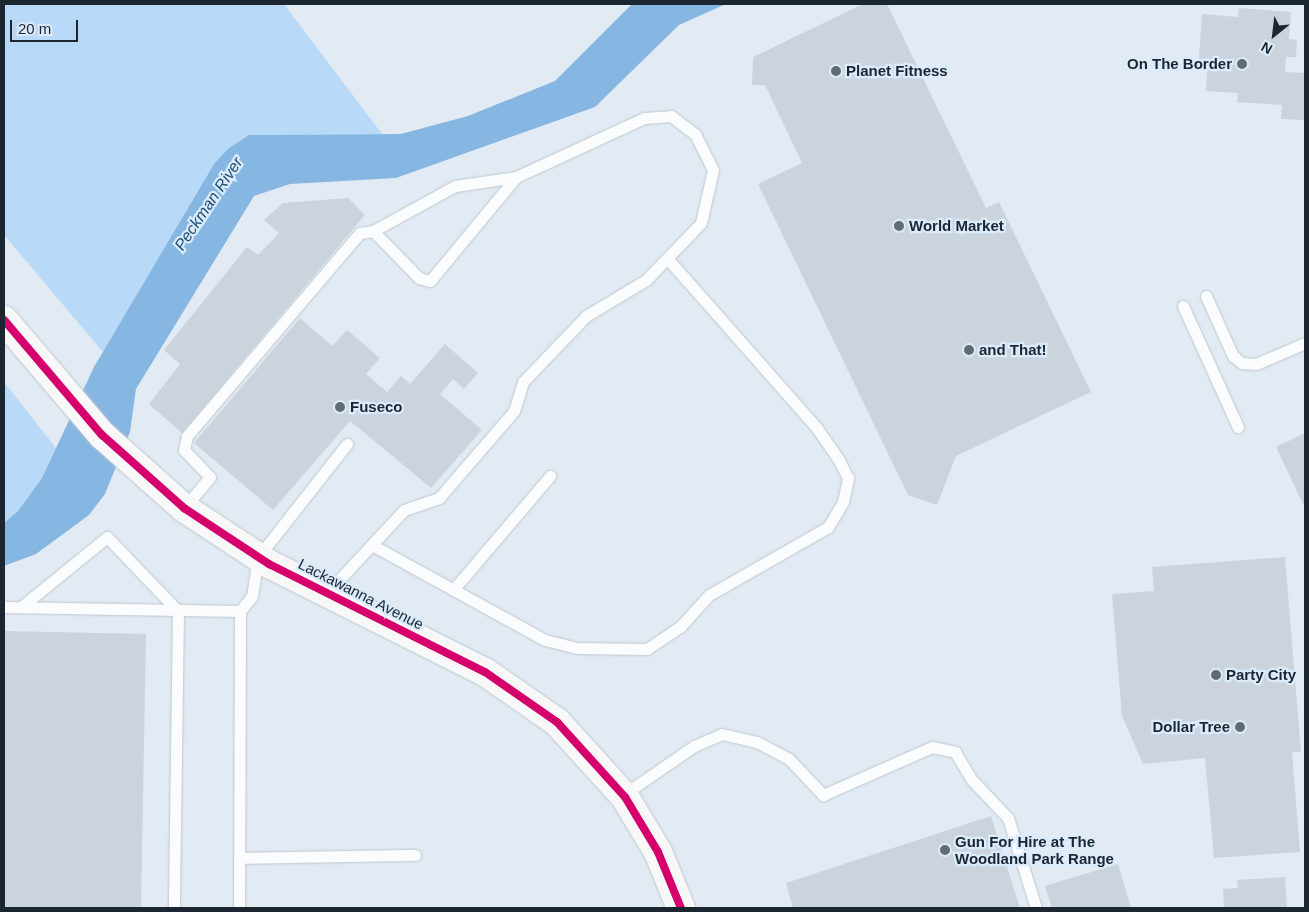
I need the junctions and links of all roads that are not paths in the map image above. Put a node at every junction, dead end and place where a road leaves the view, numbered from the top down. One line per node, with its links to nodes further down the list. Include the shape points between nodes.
1 (516, 177): 2 (lane, via 455,186); 2 (lane, via 430,282 419,278); 3 (lane, via 644,118 671,116 694,134 713,170 701,223)
2 (373, 231): 11 (lane, via 360,233 187,436 184,450 210,477)
3 (668, 259): 12 (lane, via 646,280 586,316 523,382 514,411 439,498 404,510); 14 (lane, via 816,427 848,478 843,502 828,528 709,596 680,627 647,649 578,648 545,640)
4 (1206, 296): 7 (lane, via 1233,356 1242,363 1256,364)
5 (1183, 306): 8 (lane)
6 (4, 320): 11 (street, Lackawanna Avenue, via 71,400 141,473)
7 (1305, 343)
8 (1238, 426)
9 (346, 444): 13 (lane)
10 (550, 476): 14 (lane)
11 (184, 508): 13 (street, Lackawanna Avenue)
12 (372, 545): 14 (lane); 15 (lane)
13 (258, 557): 15 (street, Lackawanna Avenue); 19 (lane, via 252,596)
14 (453, 590)
15 (327, 593): 20 (street, Lackawanna Avenue, via 525,696 557,722)
16 (4, 607): 17 (lane)
17 (21, 607): 18 (lane); 18 (lane, via 106,537)
18 (178, 611): 19 (lane); 23 (lane)
19 (240, 611): 22 (lane)
20 (623, 795): 25 (street, Lackawanna Avenue, via 658,852); 26 (lane, via 694,746 722,734 757,742 789,759 823,795 932,748 955,752 972,780 1008,818)
21 (415, 855): 22 (lane)
22 (239, 858): 24 (lane)
23 (174, 908)
24 (239, 908)
25 (681, 908)
26 (1036, 908)

